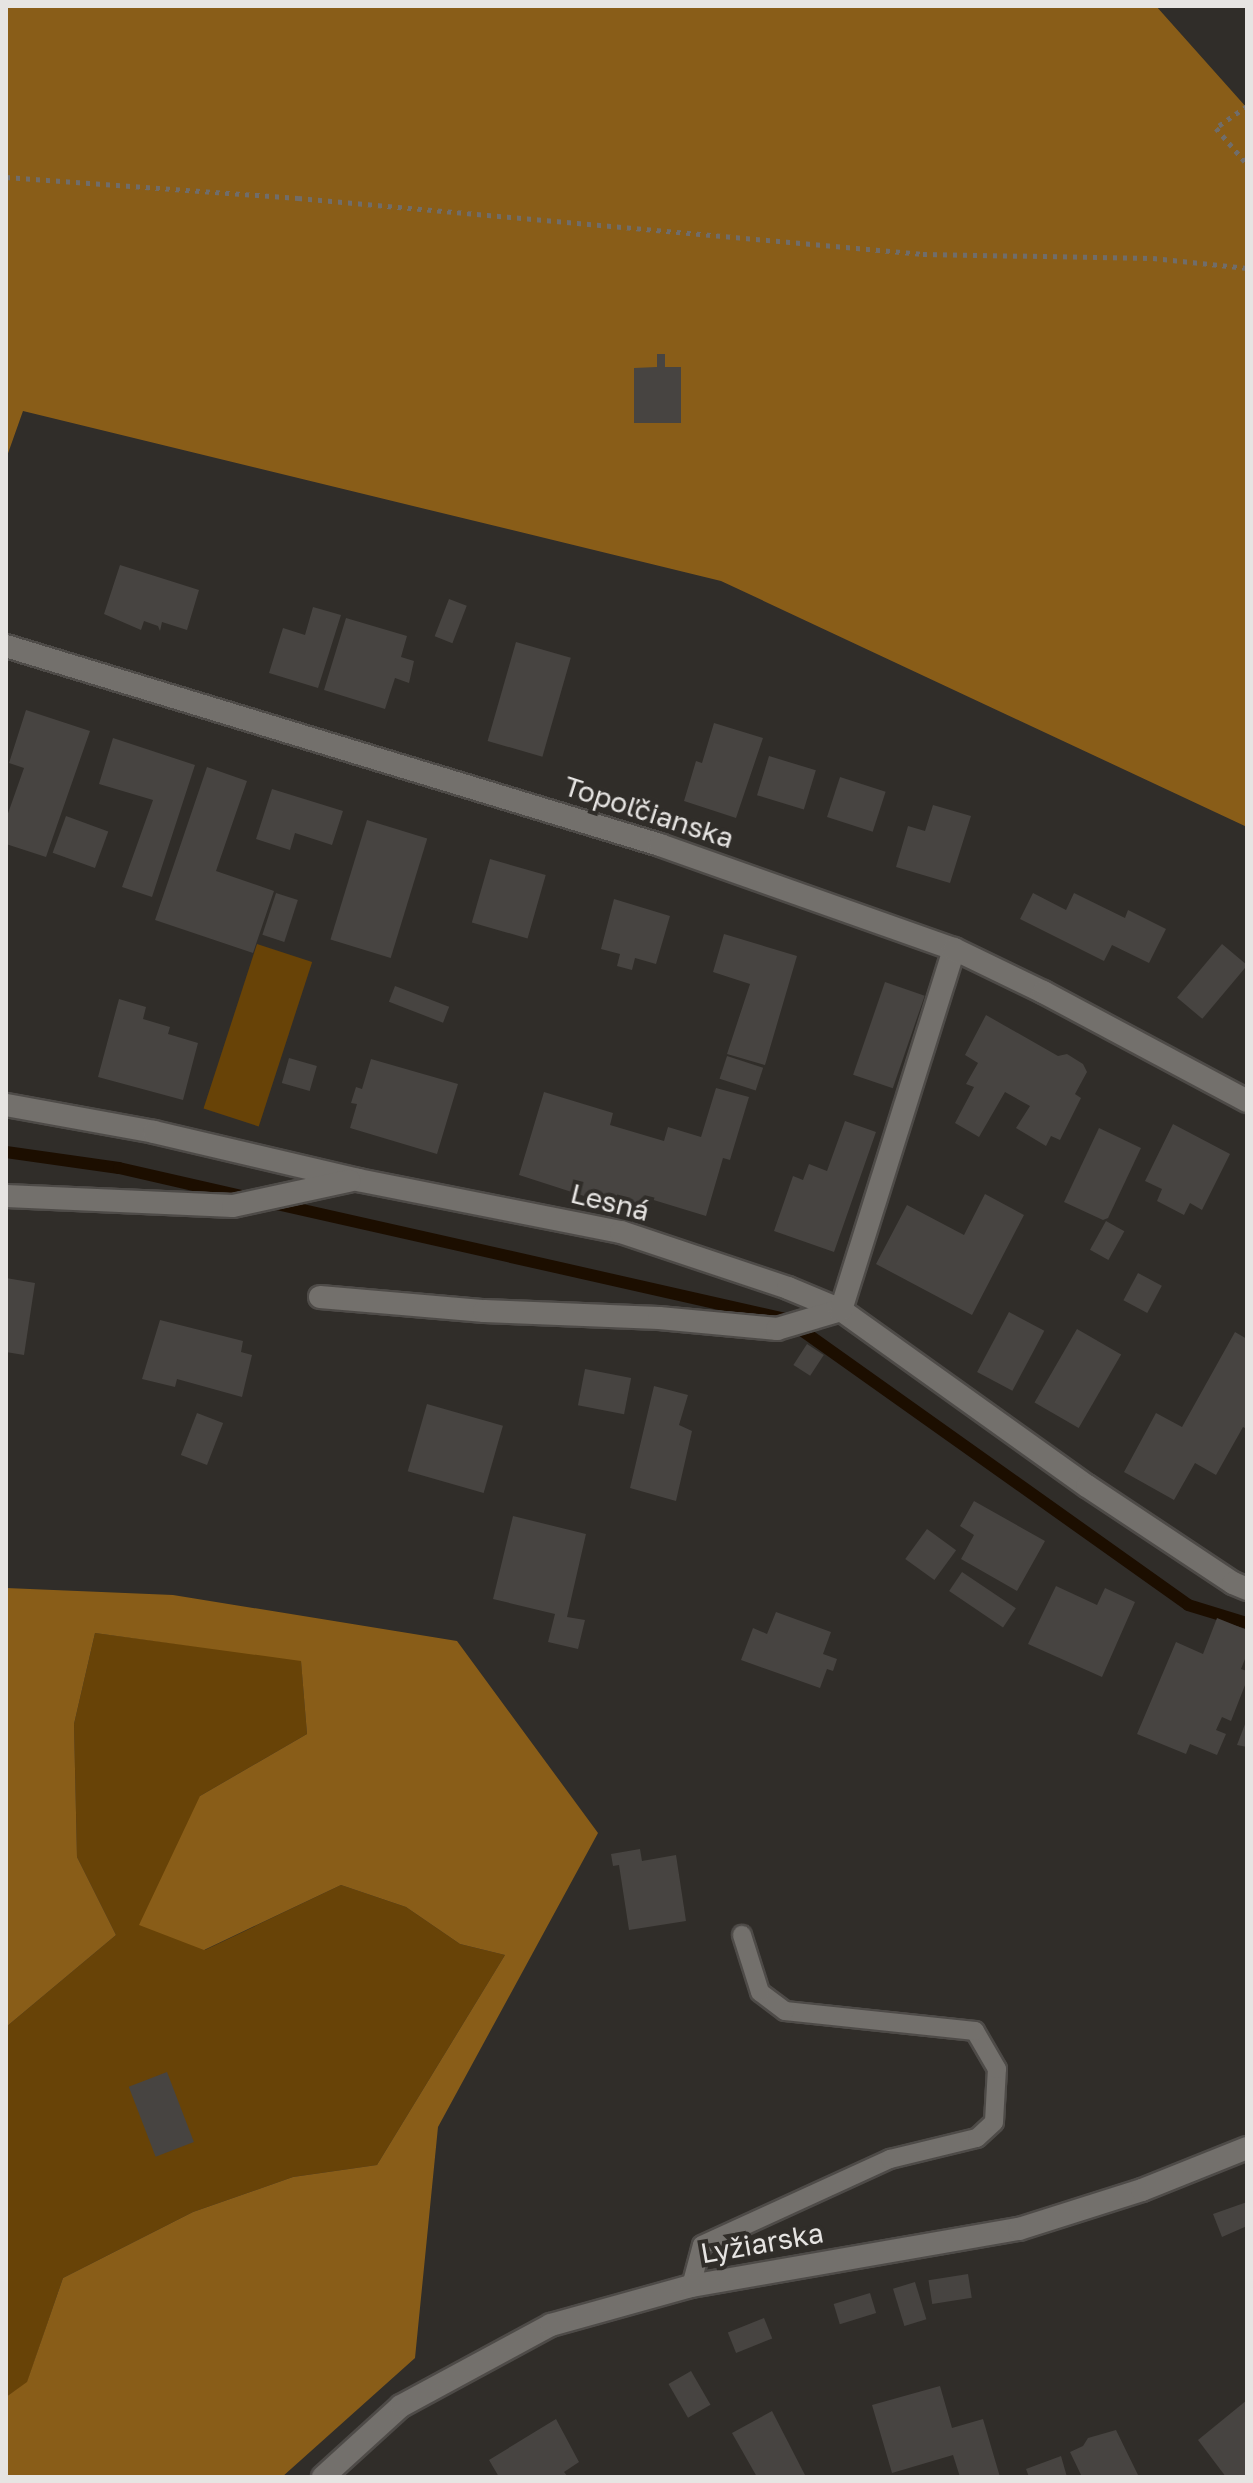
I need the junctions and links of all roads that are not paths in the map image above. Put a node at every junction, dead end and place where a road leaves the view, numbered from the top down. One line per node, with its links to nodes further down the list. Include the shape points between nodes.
1 (6, 646): 2 (street, Topoľčianska, via 660,845)
2 (954, 949): 3 (street, Topoľčianska); 8 (street)
3 (1247, 1101)
4 (6, 1105): 5 (street, Lesná, via 154,1132)
5 (358, 1180): 6 (street, Lesná, via 233,1206); 8 (street, Lesná, via 621,1232)
6 (6, 1196)
7 (320, 1297): 8 (street, via 777,1329)
8 (841, 1310): 9 (street, Lesná, via 1087,1486)
9 (1247, 1589)
10 (742, 1935): 12 (lane, via 760,1992 785,2011 975,2031 997,2069 994,2122 977,2138 890,2159 702,2245)
11 (1247, 2148): 12 (street, Lyžiarska, via 1142,2190 1019,2229)
12 (691, 2286): 13 (street, Lyžiarska, via 551,2325 401,2406)
13 (323, 2477)

